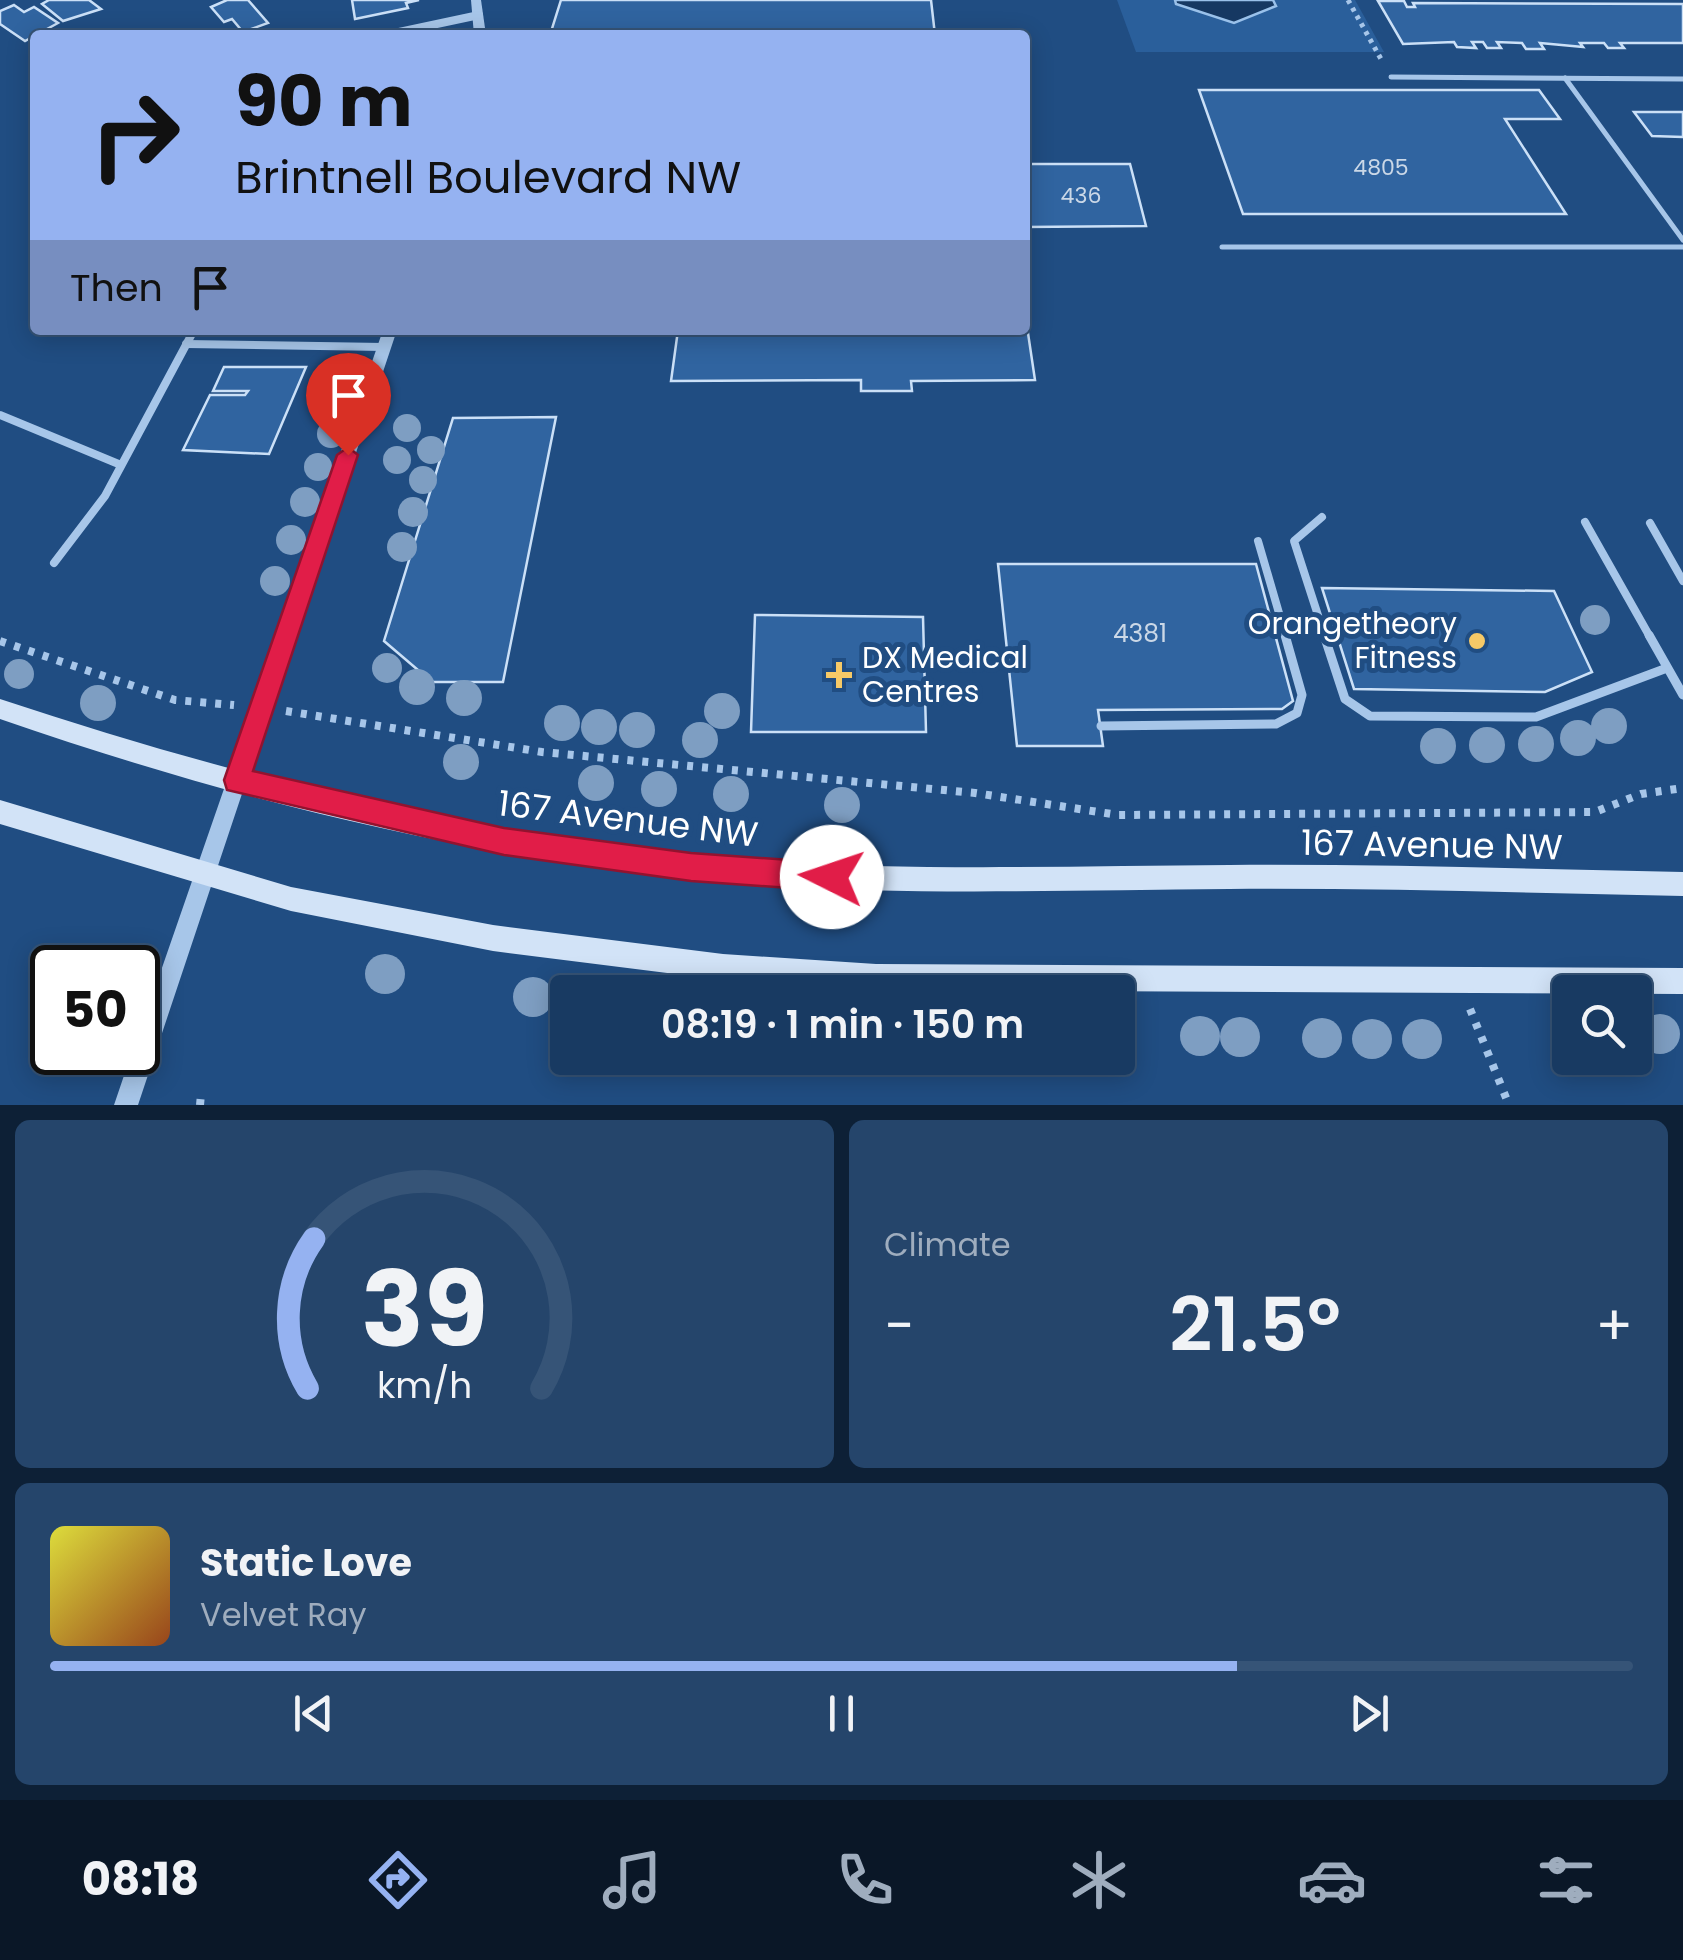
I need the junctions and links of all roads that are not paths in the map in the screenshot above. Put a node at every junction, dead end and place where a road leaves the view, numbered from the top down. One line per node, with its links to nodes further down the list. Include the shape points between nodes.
1 (476, 0): 2 (street)
2 (479, 16): 3 (street); 4 (street)
3 (410, 30)
4 (480, 30)
5 (1391, 77): 6 (lane)
6 (1564, 78): 7 (lane); 8 (lane)
7 (1683, 79)
8 (1674, 228): 9 (lane); 10 (lane)
9 (1683, 228)
10 (1683, 244): 11 (lane)
11 (1222, 247)
12 (191, 335): 14 (lane)
13 (387, 338): 14 (lane); 27 (street)
14 (186, 344): 16 (lane)
15 (0, 415): 16 (lane)
16 (121, 465): 21 (lane)
17 (1322, 517): 23 (lane, via 1294,542 1345,700 1370,716 1536,717)
18 (1585, 522): 23 (lane)
19 (1650, 522): 22 (lane)
20 (1258, 542): 26 (lane, via 1302,696 1296,713 1276,724)
21 (54, 563)
22 (1683, 581)
23 (1667, 668): 24 (lane)
24 (1683, 695)
25 (0, 709): 27 (main road, 167 Avenue NW, via 96,743)
26 (1101, 726)
27 (237, 780): 29 (street); 30 (main road, 167 Avenue NW, via 504,841 726,870 982,880)
28 (0, 812): 29 (main road)
29 (208, 874): 31 (main road, via 291,898 493,938 723,967 876,977); 32 (street)
30 (1683, 884)
31 (1683, 981)
32 (126, 1105)

